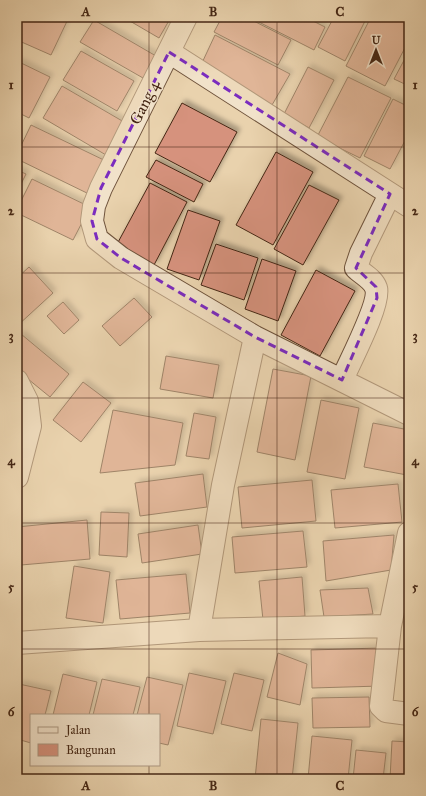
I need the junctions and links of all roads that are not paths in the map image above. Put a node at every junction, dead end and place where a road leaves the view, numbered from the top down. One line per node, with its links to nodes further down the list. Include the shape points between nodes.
1 (186, 17): 2 (street, Gang 4)
2 (169, 52): 3 (street); 5 (street, Gang 4, via 94,206 92,220 97,239 121,258)
3 (390, 194): 4 (street); 6 (street, via 356,268 376,287 377,298)
4 (409, 206)
5 (255, 337): 6 (street, Gang 4); 12 (street, via 223,485)
6 (342, 380): 8 (street, Gang 4)
7 (17, 381): 9 (street, via 27,401 30,426)
8 (409, 414)
9 (17, 478)
10 (409, 533): 11 (street)
11 (390, 626): 12 (street); 14 (street, via 381,706 386,712)
12 (198, 630): 13 (street)
13 (17, 643)
14 (409, 714)

